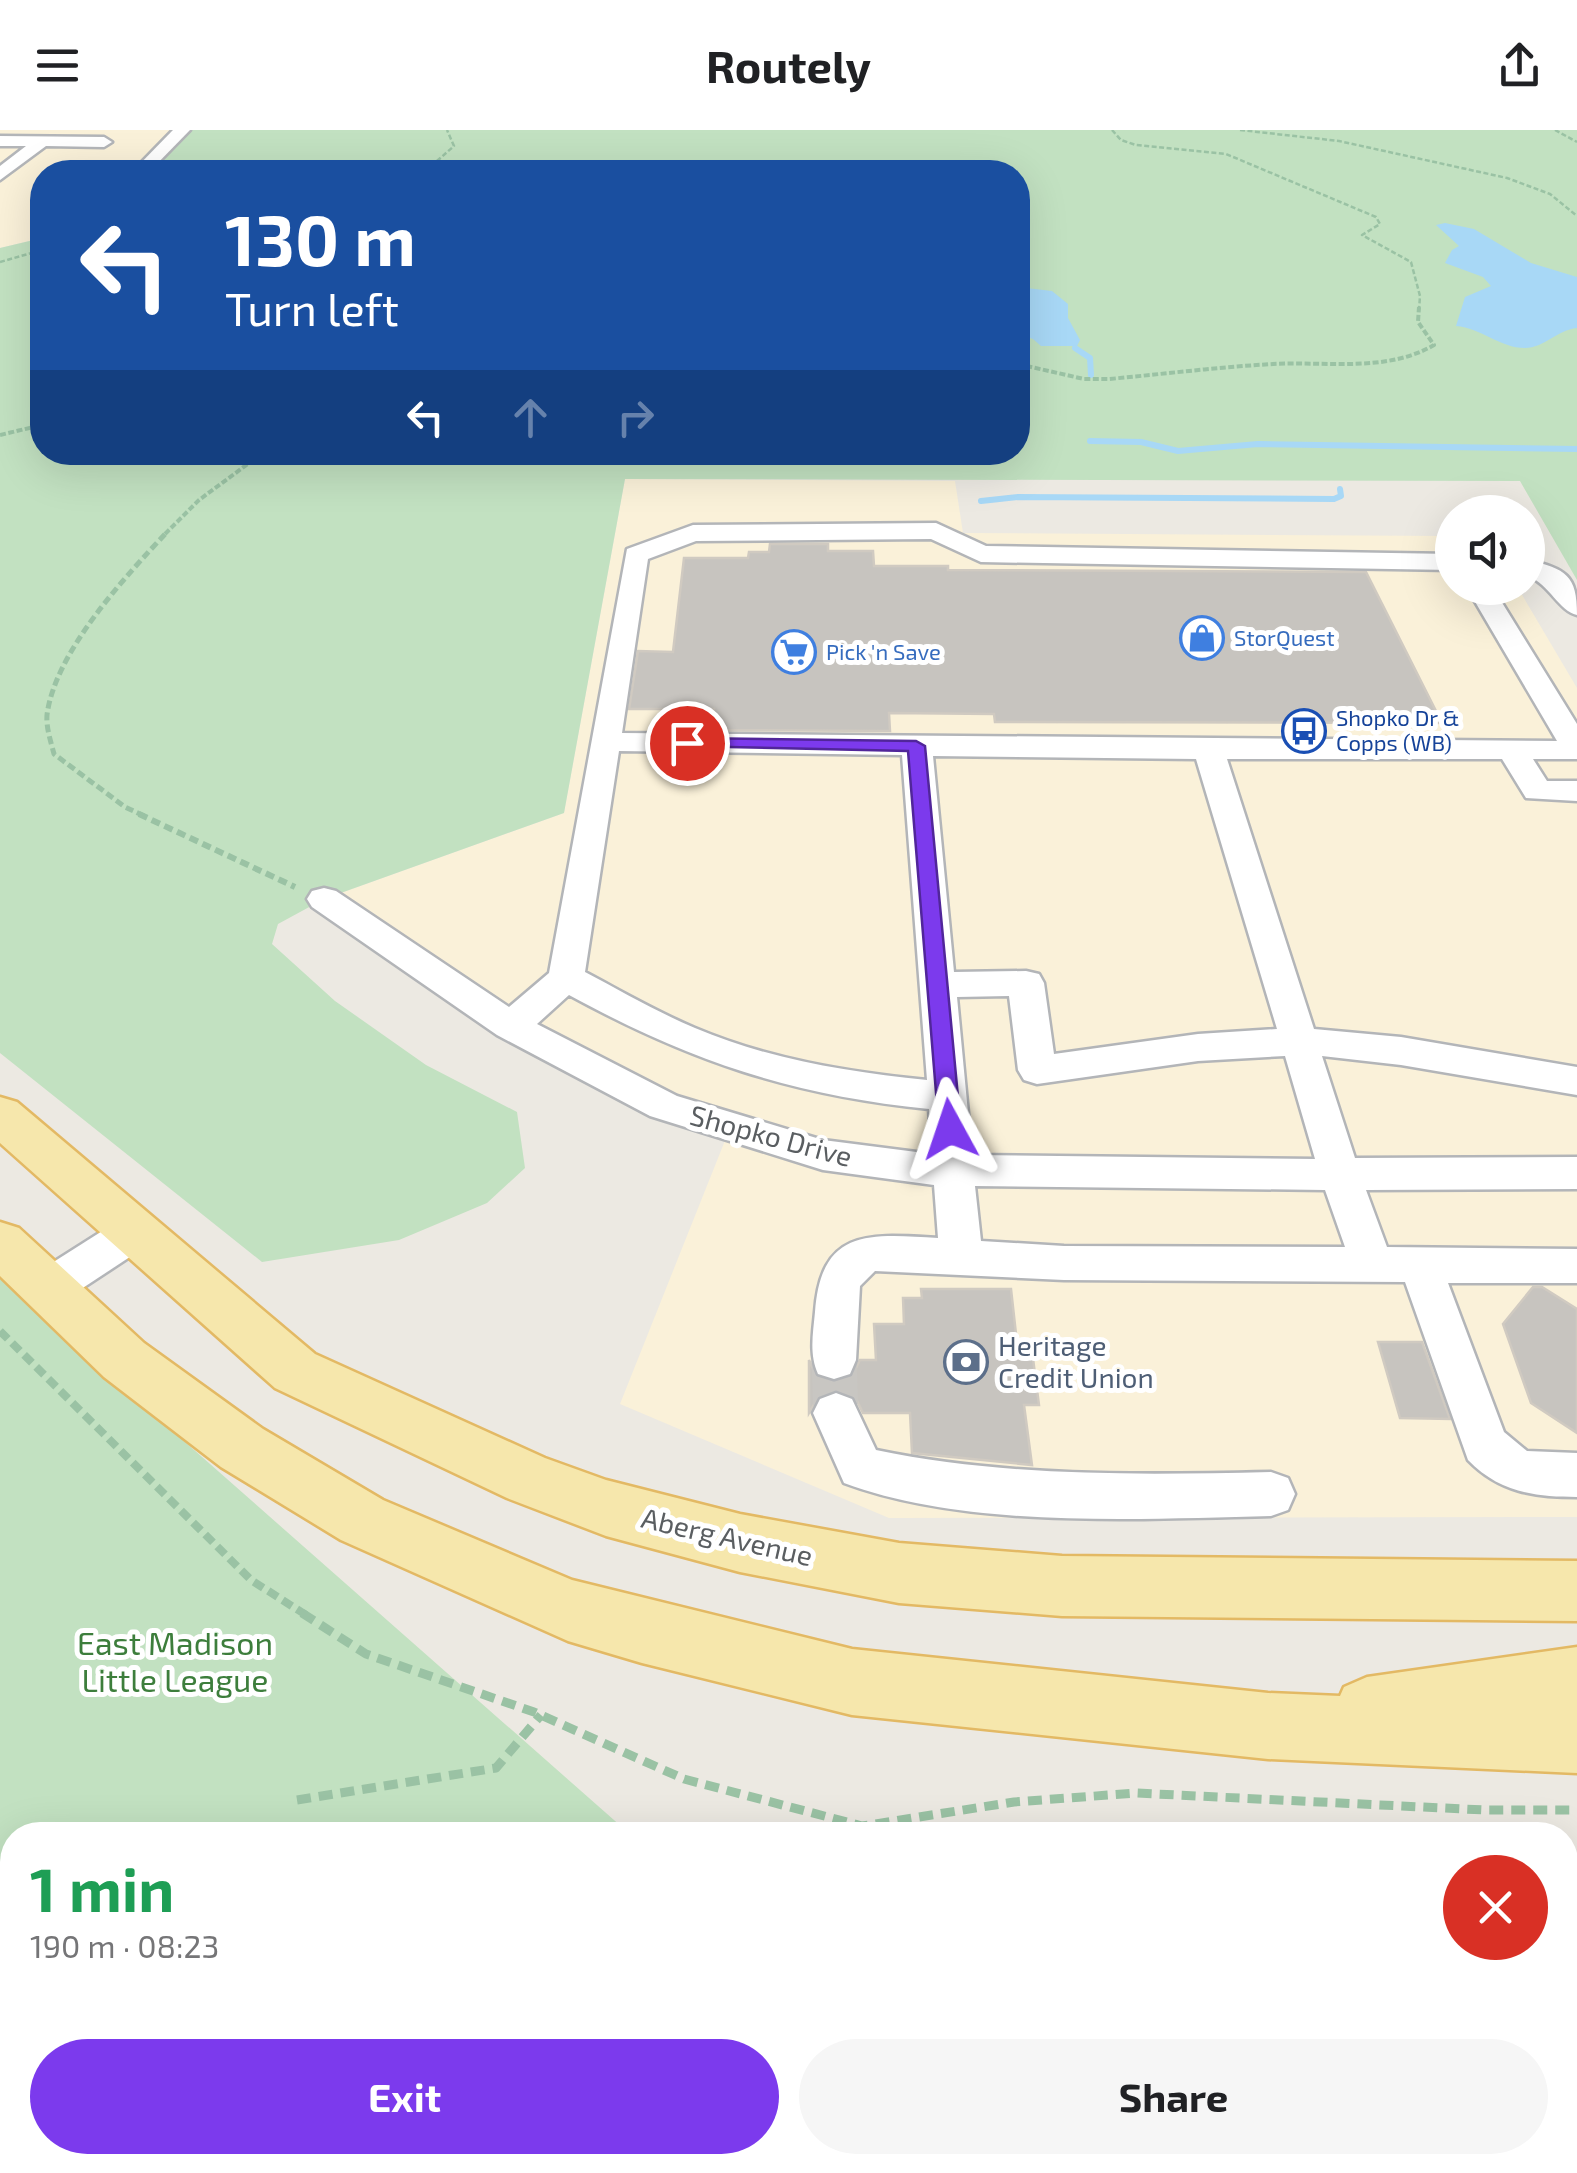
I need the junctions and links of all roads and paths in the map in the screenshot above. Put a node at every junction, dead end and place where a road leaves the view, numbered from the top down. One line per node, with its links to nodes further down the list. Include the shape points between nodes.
1 (10, 130): 7 (street)
2 (182, 130): 11 (street)
3 (448, 130): 12 (path, via 454,146)
4 (1112, 130): 17 (path, via 1136,144 1236,158 1376,217 1380,224 1362,235 1411,262 1418,322 1434,346 1389,360 1109,379)
5 (1240, 130): 14 (path, via 1339,140 1507,178 1550,194)
6 (1555, 130): 10 (path)
7 (0, 139): 8 (street)
8 (41, 142): 9 (street); 13 (street)
9 (104, 142)
10 (1577, 142)
11 (152, 160)
12 (438, 160)
13 (0, 175)
14 (1577, 216)
15 (30, 253): 16 (path)
16 (0, 262)
17 (1030, 367)
18 (30, 428): 19 (path)
19 (0, 435)
20 (247, 465): 31 (path, via 188,510 138,565 77,649 46,718 54,754 125,808)
21 (1435, 562): 25 (street, via 981,554 936,532 692,533 636,555)
22 (1545, 572): 24 (street)
23 (1490, 605): 27 (street)
24 (1577, 607)
25 (605, 742): 26 (street); 32 (street)
26 (916, 746): 28 (street); 33 (street)
27 (1577, 749): 29 (street)
28 (1209, 750): 29 (street); 35 (street)
29 (1512, 750): 30 (street, via 1536,791)
30 (1577, 792)
31 (324, 899): 34 (street, Shopko Drive)
32 (566, 978): 34 (street); 37 (street, via 684,1038 770,1067 857,1088)
33 (938, 985): 35 (street, via 1026,983 1037,1070); 37 (street)
34 (510, 1026): 39 (street, Shopko Drive, via 681,1112 823,1154)
35 (1299, 1042): 36 (street); 41 (street)
36 (1577, 1080)
37 (947, 1096): 39 (street)
38 (0, 1116): 42 (main road, Aberg Avenue)
39 (954, 1170): 41 (street, Shopko Drive); 44 (street)
40 (1577, 1173): 41 (street, Shopko Drive)
41 (1340, 1174): 45 (street)
42 (134, 1233): 48 (street); 53 (main road, Aberg Avenue, via 295,1371 528,1479 606,1508 740,1543 899,1574 1062,1586)
43 (0, 1244): 48 (main road)
44 (961, 1257): 45 (street); 49 (street, via 865,1254 839,1279)
45 (1372, 1265): 46 (street)
46 (1420, 1265): 47 (street); 51 (street, via 1485,1445 1502,1464 1524,1474)
47 (1577, 1266)
48 (48, 1288): 56 (main road, via 124,1360 242,1448 362,1520 568,1610 852,1682)
49 (834, 1360)
50 (836, 1413): 52 (street, via 861,1468 917,1482 1033,1492)
51 (1577, 1475)
52 (1271, 1494)
53 (1577, 1590)
54 (1577, 1680): 56 (main road)
55 (540, 1715): 58 (path, via 496,1768)
56 (1268, 1726): 57 (main road)
57 (1577, 1740)
58 (297, 1800)

